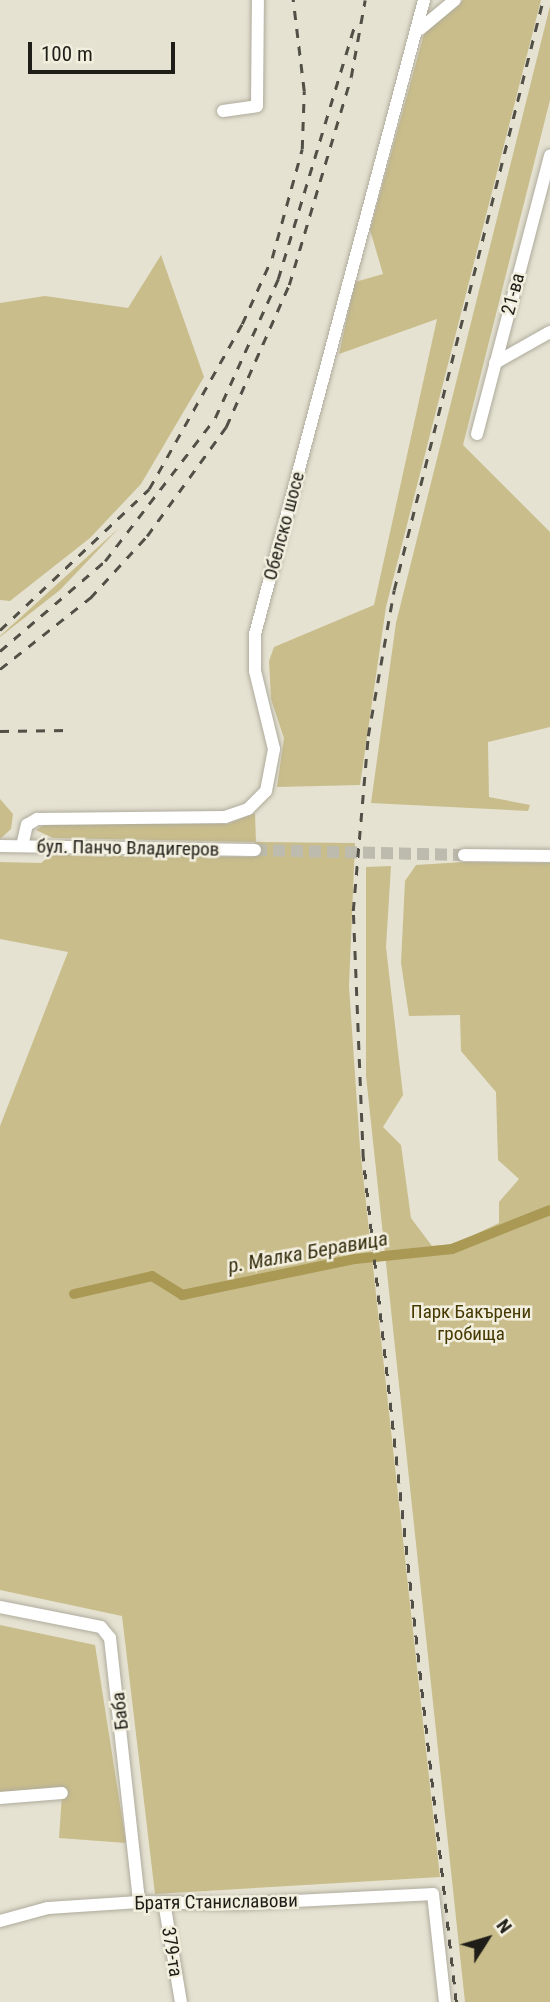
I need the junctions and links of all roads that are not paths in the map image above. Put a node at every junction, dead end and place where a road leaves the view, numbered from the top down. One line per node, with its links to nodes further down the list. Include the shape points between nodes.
1 (258, 0): 5 (street, via 257,106)
2 (424, 0): 4 (street, Обелско шосе)
3 (455, 0): 4 (street)
4 (417, 32): 11 (street, Обелско шосе, via 255,634 255,671 274,749 266,791 248,809 225,817 37,819 27,825)
5 (223, 111)
6 (550, 159): 8 (street, 21-ва)
7 (550, 332): 8 (street)
8 (495, 363): 9 (street, 21-ва)
9 (477, 434)
10 (0, 846): 11 (street, бул. Панчо Владигеров)
11 (22, 846): 12 (street, бул. Панчо Владигеров)
12 (255, 850)
13 (464, 855): 14 (street)
14 (550, 856)
15 (0, 1607): 18 (street, Баба, via 101,1627 110,1638)
16 (62, 1793): 17 (street)
17 (0, 1798)
18 (139, 1902): 19 (street, Братя Станиславови); 20 (street, Братя Станиславови, via 48,1908)
19 (164, 1902): 21 (street, 379-та); 22 (street, Братя Станиславови, via 433,1894)
20 (0, 1921)
21 (181, 2002)
22 (445, 2002)

